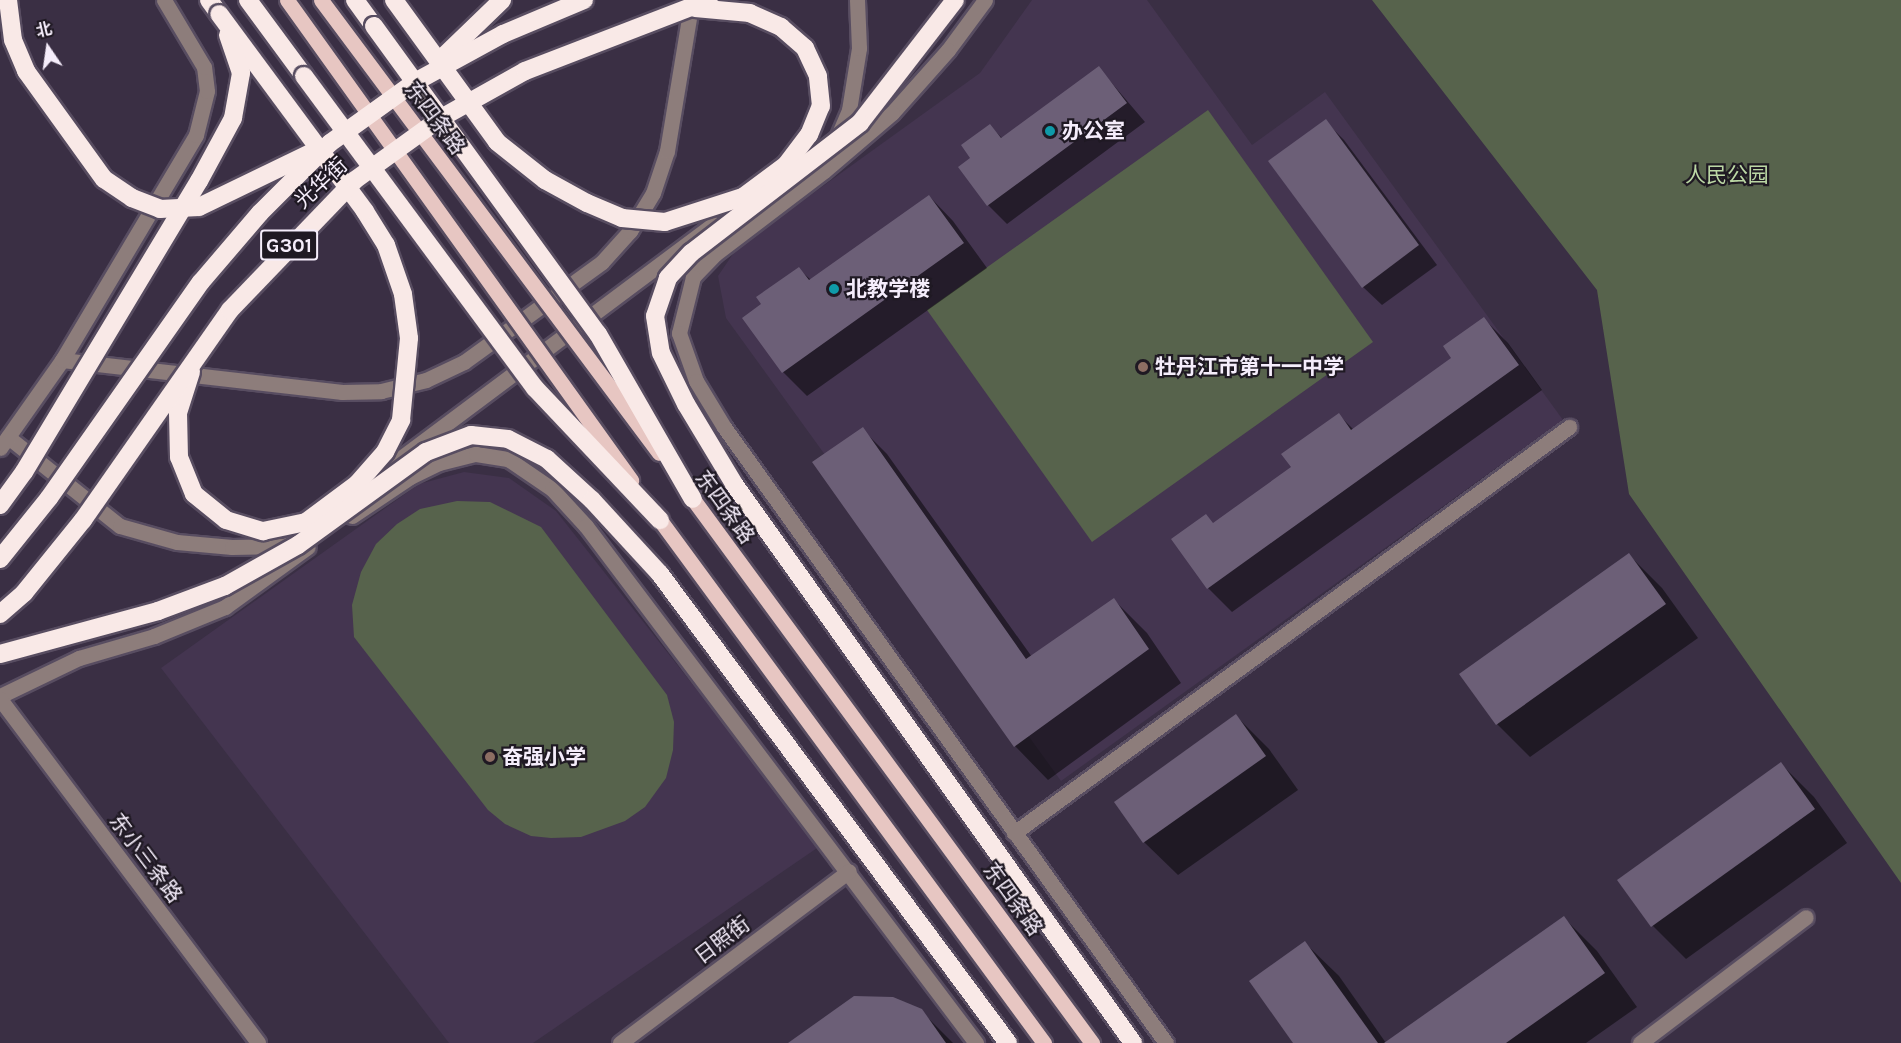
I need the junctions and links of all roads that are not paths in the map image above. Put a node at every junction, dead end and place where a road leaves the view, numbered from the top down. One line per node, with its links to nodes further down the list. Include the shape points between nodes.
1 (9, 0): 18 (highway, bridge, via 13,40 26,71 104,179 132,198 160,209 199,207)
2 (164, 0): 21 (street, via 204,67 207,91 196,135)
3 (248, 0): 26 (highway, bridge, via 535,388)
4 (287, 0): 26 (main road, bridge)
5 (321, 0): 24 (main road, 东四条路, bridge)
6 (355, 0): 24 (highway, bridge, via 598,334)
7 (394, 0): 14 (highway, bridge, via 505,148 545,180 587,203 622,218 665,222 743,197 786,165 809,135 821,106 818,76 804,48 781,27 750,13)
8 (502, 0): 16 (highway, bridge, via 480,25)
9 (584, 0): 16 (highway, 光华街 / G301, bridge, via 503,34)
10 (709, 0): 14 (highway, 光华街 / G301, bridge)
11 (857, 0): 17 (street, via 859,48 849,110)
12 (955, 0): 42 (highway, bridge, via 860,123 691,253 668,278 655,316 661,353 734,484)
13 (985, 0): 19 (street, via 948,50 892,113)
14 (690, 4): 20 (highway, 光华街 / G301, bridge, via 525,70 422,132 355,180 296,236 230,310); 21 (street, via 667,151 653,193 630,231 602,262 464,362 426,380 381,391 342,392)
15 (214, 7): 20 (highway, bridge, via 386,245 403,294 410,338 401,420 385,453 357,484 306,522 263,531 226,520 194,494 179,457 178,413); 25 (highway, bridge, via 241,74 233,118 24,472)
16 (415, 82): 18 (highway, 光华街 / G301, bridge)
17 (841, 129): 19 (street); 28 (street)
18 (330, 143): 29 (highway, 光华街 / G301, bridge, via 260,213 201,282 49,498)
19 (824, 171): 33 (street, via 715,254 693,277 679,333 696,381 724,427)
20 (195, 357): 30 (highway, 光华街 / G301, bridge, via 82,520 24,593)
21 (62, 360): 23 (street)
22 (1569, 427): 33 (street)
23 (4, 442): 28 (street, via 120,526 177,542)
24 (693, 500): 41 (main road, 东四条路, bridge)
25 (0, 505)
26 (660, 520): 40 (main road, bridge)
27 (331, 530): 28 (street); 32 (street, via 225,607 154,636 79,658); 34 (street, via 410,477 439,463 476,454 508,459 533,473 586,526)
28 (284, 546)
29 (0, 559)
30 (0, 614)
31 (0, 654): 39 (highway, bridge, via 158,611 225,586 298,545 426,452 471,435 508,439 555,466 660,574)
32 (0, 697): 36 (street, 东小三条路)
33 (1014, 833): 43 (street)
34 (849, 871): 37 (street, 日照街); 38 (street)
35 (1806, 917): 44 (street)
36 (258, 1043)
37 (620, 1043)
38 (976, 1043)
39 (1008, 1043)
40 (1044, 1043)
41 (1092, 1043)
42 (1133, 1043)
43 (1166, 1043)
44 (1640, 1043)

